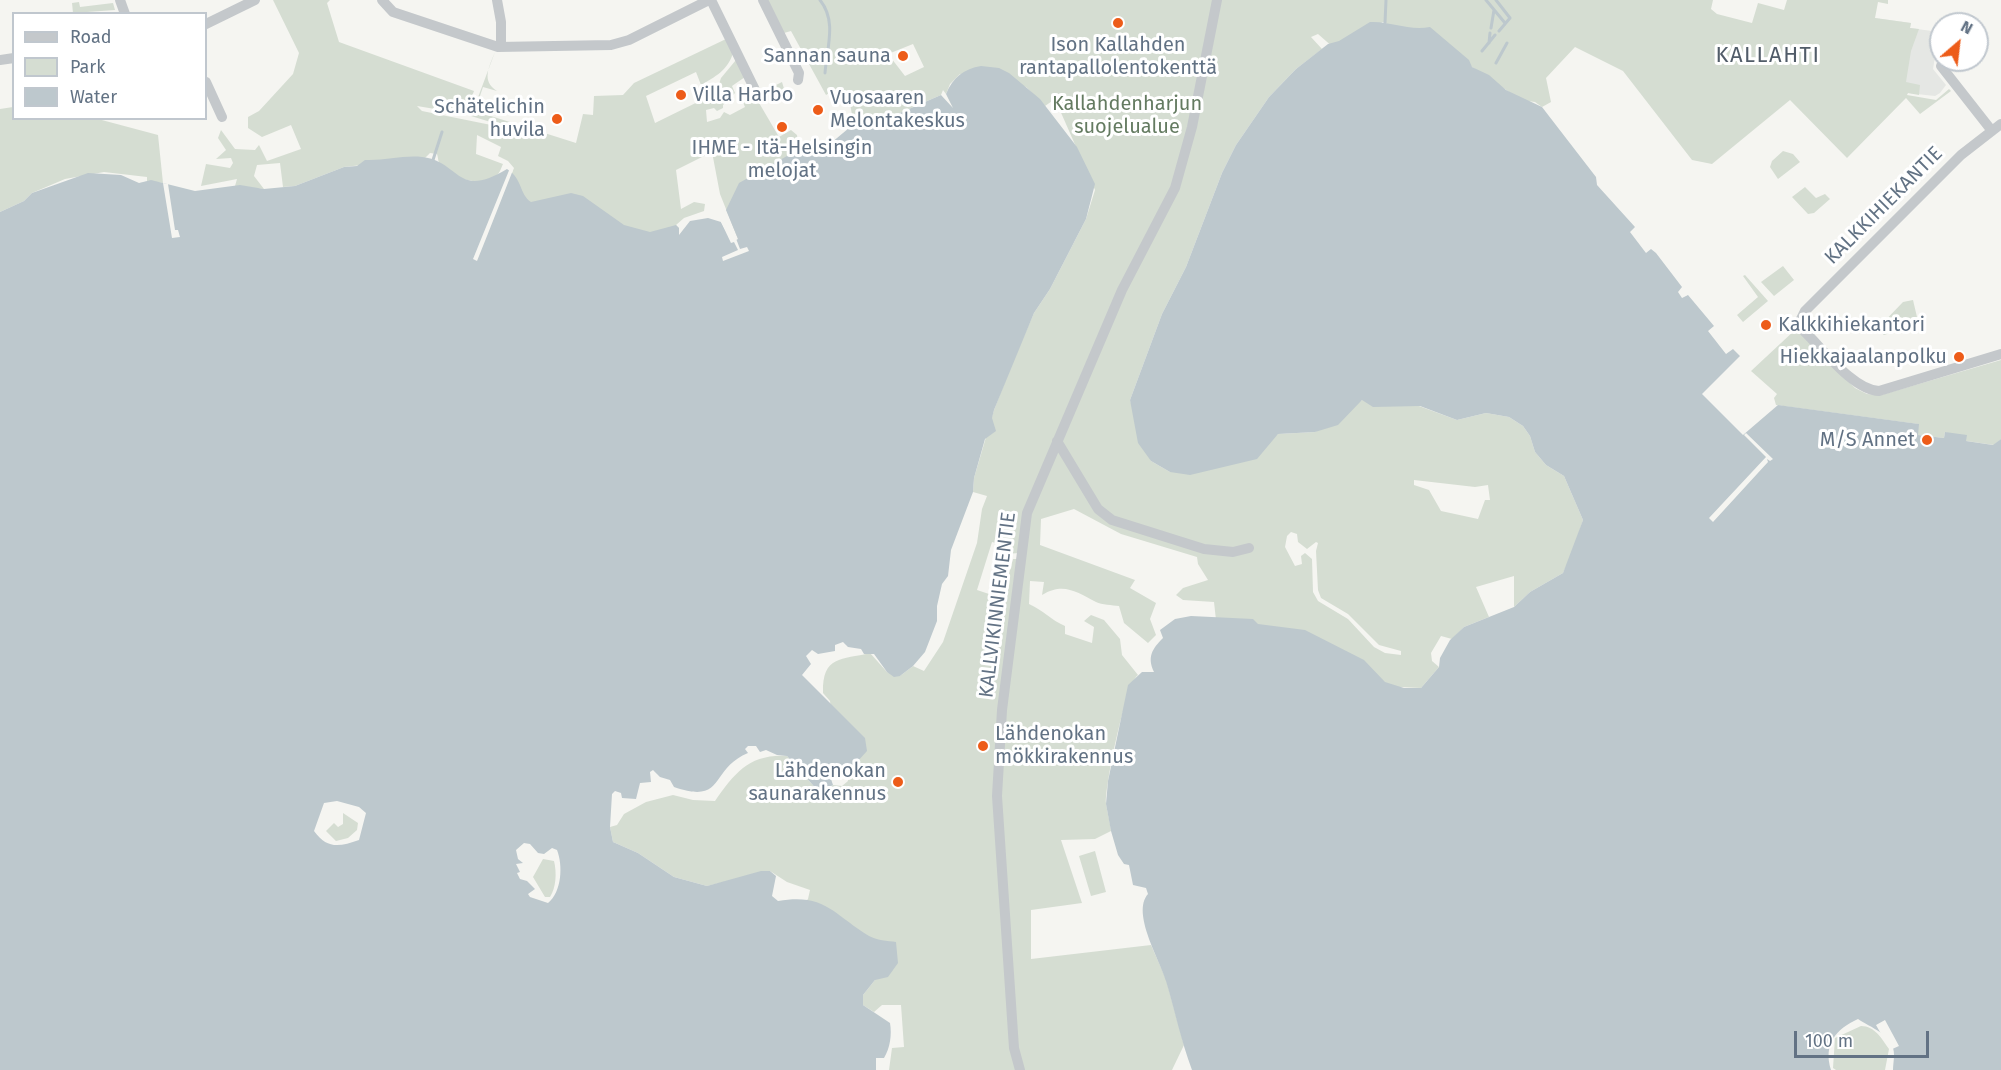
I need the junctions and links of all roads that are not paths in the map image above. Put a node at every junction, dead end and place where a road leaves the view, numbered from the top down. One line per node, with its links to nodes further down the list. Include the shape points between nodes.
1 (255, 0): 7 (street)
2 (382, 0): 8 (street, via 393,12)
3 (497, 0): 8 (street)
4 (710, 0): 8 (street, via 617,45); 12 (street)
5 (763, 0): 10 (street, via 799,73)
6 (1217, 0): 16 (street, KALLVIKINNIEMENTIE, via 1192,127 1175,188 1122,290)
7 (207, 24)
8 (501, 47)
9 (1946, 72): 14 (street)
10 (798, 80)
11 (207, 84): 13 (street)
12 (758, 96)
13 (222, 117)
14 (1996, 127): 15 (street, KALKKIHIEKANTIE, via 1961,155 1805,311 1800,321 1804,331 1853,379 1870,390 1879,391)
15 (2001, 354)
16 (1057, 441): 17 (street, via 1098,509 1112,520 1204,549 1233,552); 18 (street, KALLVIKINNIEMENTIE, via 1027,513 998,760 997,814 1014,1048)
17 (1249, 548)
18 (1020, 1070)

